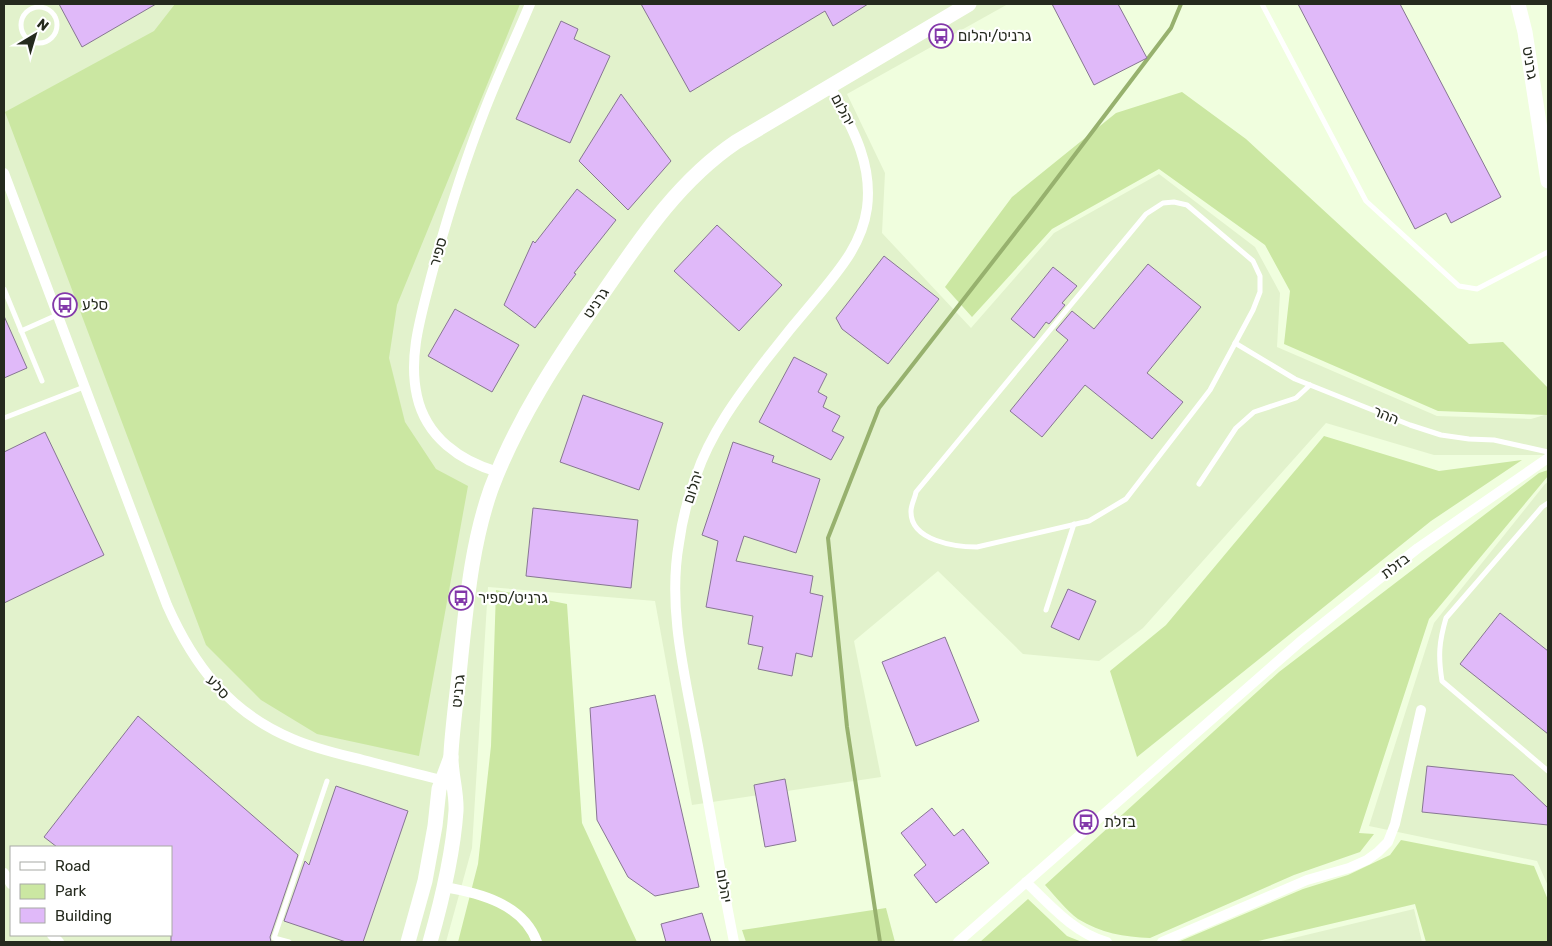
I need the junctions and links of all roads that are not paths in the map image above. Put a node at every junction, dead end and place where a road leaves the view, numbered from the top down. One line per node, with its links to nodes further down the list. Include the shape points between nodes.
1 (530, 4): 20 (street, ספיר, via 490,95 462,175 425,300 414,355 417,397 431,428 454,452 482,468)
2 (969, 4): 6 (street, גרניט)
3 (1262, 4): 9 (lane, via 1366,201 1459,286 1477,289)
4 (1518, 4): 8 (street, גרניט)
5 (30, 6): 5 (lane, via 22,18 23,34 38,44 49,40 57,30 55,17 46,8)
6 (830, 86): 20 (street, גרניט, via 720,153 668,204 642,236 557,361 526,413); 35 (street, יהלום, via 857,137 864,159 867,207 862,230 841,268 765,360 709,445 696,476 678,544 679,639)
7 (4, 173): 11 (street, סלע)
8 (1548, 181)
9 (1548, 252)
10 (4, 288): 12 (lane)
11 (57, 315): 12 (lane); 16 (street, סלע)
12 (21, 331): 14 (lane)
13 (1235, 343): 15 (lane, ההר); 23 (lane, via 1210,390 1126,498 1089,521); 23 (lane, via 1260,292 1260,276 1253,261 1187,205 1163,204 1146,214 942,459 916,492 911,512 915,526 924,534 942,543 962,547 977,547)
14 (42, 381)
15 (1310, 385): 18 (lane, ההר, via 1441,435 1494,440); 21 (lane, via 1296,398 1254,412 1236,428)
16 (84, 386): 17 (lane); 28 (street, סלע, via 167,605 194,658 219,689 252,717 294,740)
17 (4, 418)
18 (1548, 452)
19 (1548, 458): 29 (street, בזלת, via 1434,536 1318,627)
20 (498, 472): 28 (street, גרניט, via 483,514 472,563)
21 (1199, 484)
22 (1548, 503): 26 (lane, via 1446,618 1438,658 1442,681)
23 (1074, 524): 24 (lane)
24 (1046, 610)
25 (1421, 710): 38 (street, via 1395,824 1388,842 1378,852 1349,868 1307,880)
26 (1548, 771)
27 (327, 781): 31 (lane, via 274,938)
28 (448, 781): 30 (street, via 456,811); 32 (street)
29 (1026, 882): 36 (street, בזלת); 37 (street, via 1061,916)
30 (444, 887): 33 (street); 34 (street, via 484,896 501,904 516,914)
31 (290, 942)
32 (408, 942)
33 (430, 942)
34 (537, 942)
35 (734, 942)
36 (958, 942)
37 (1107, 942)
38 (1162, 942)

